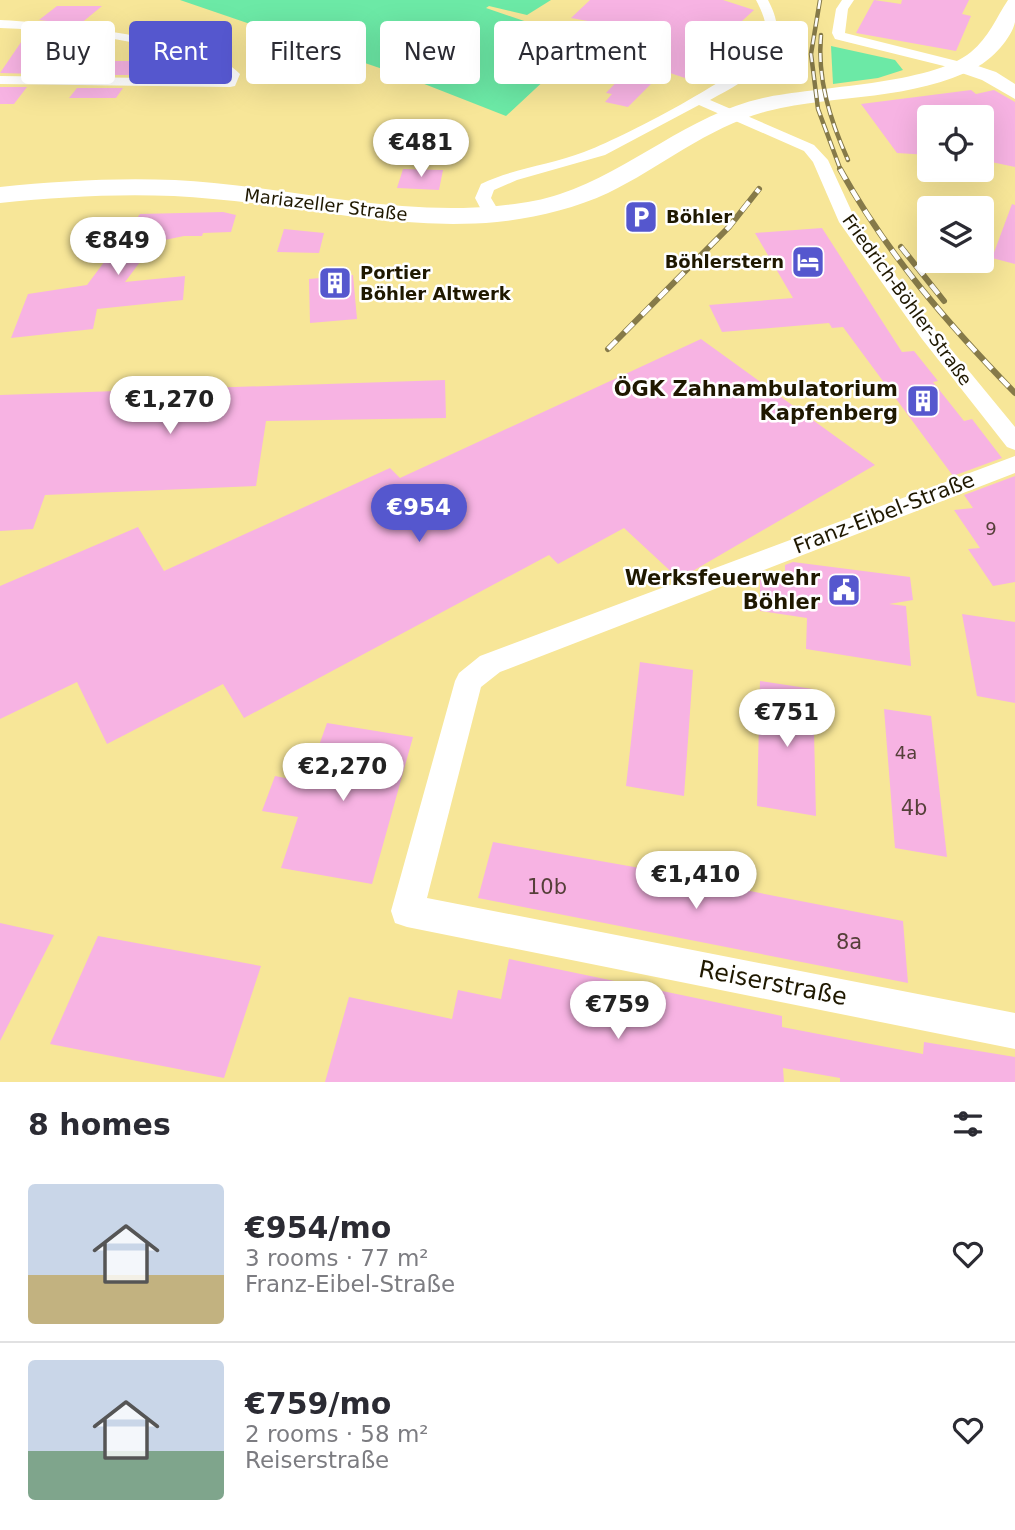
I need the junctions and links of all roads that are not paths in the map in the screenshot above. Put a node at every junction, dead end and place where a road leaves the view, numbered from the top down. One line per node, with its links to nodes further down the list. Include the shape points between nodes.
1 (762, 0): 8 (street, via 772,29 768,50)
2 (848, 0): 5 (street, via 842,9 840,36)
3 (1015, 4): 5 (main road, Mariazeller Straße, via 990,46)
4 (0, 24): 6 (street, via 142,40 222,64 233,74 230,83)
5 (960, 66): 7 (street, via 989,76); 10 (main road, Mariazeller Straße, via 900,85 787,100 736,113 710,123 591,192 539,208)
6 (0, 80)
7 (1015, 93)
8 (703, 102): 10 (street, via 591,155 487,187 483,198); 11 (street, Friedrich-Böhler-Straße, via 809,148 820,160 848,222 929,335)
9 (0, 195): 10 (main road, Mariazeller Straße, via 149,186 370,213)
10 (491, 213)
11 (1015, 442)
12 (1015, 464): 13 (street, Franz-Eibel-Straße, via 490,664 469,681)
13 (407, 911): 14 (street, Reiserstraße)
14 (1015, 1031)

